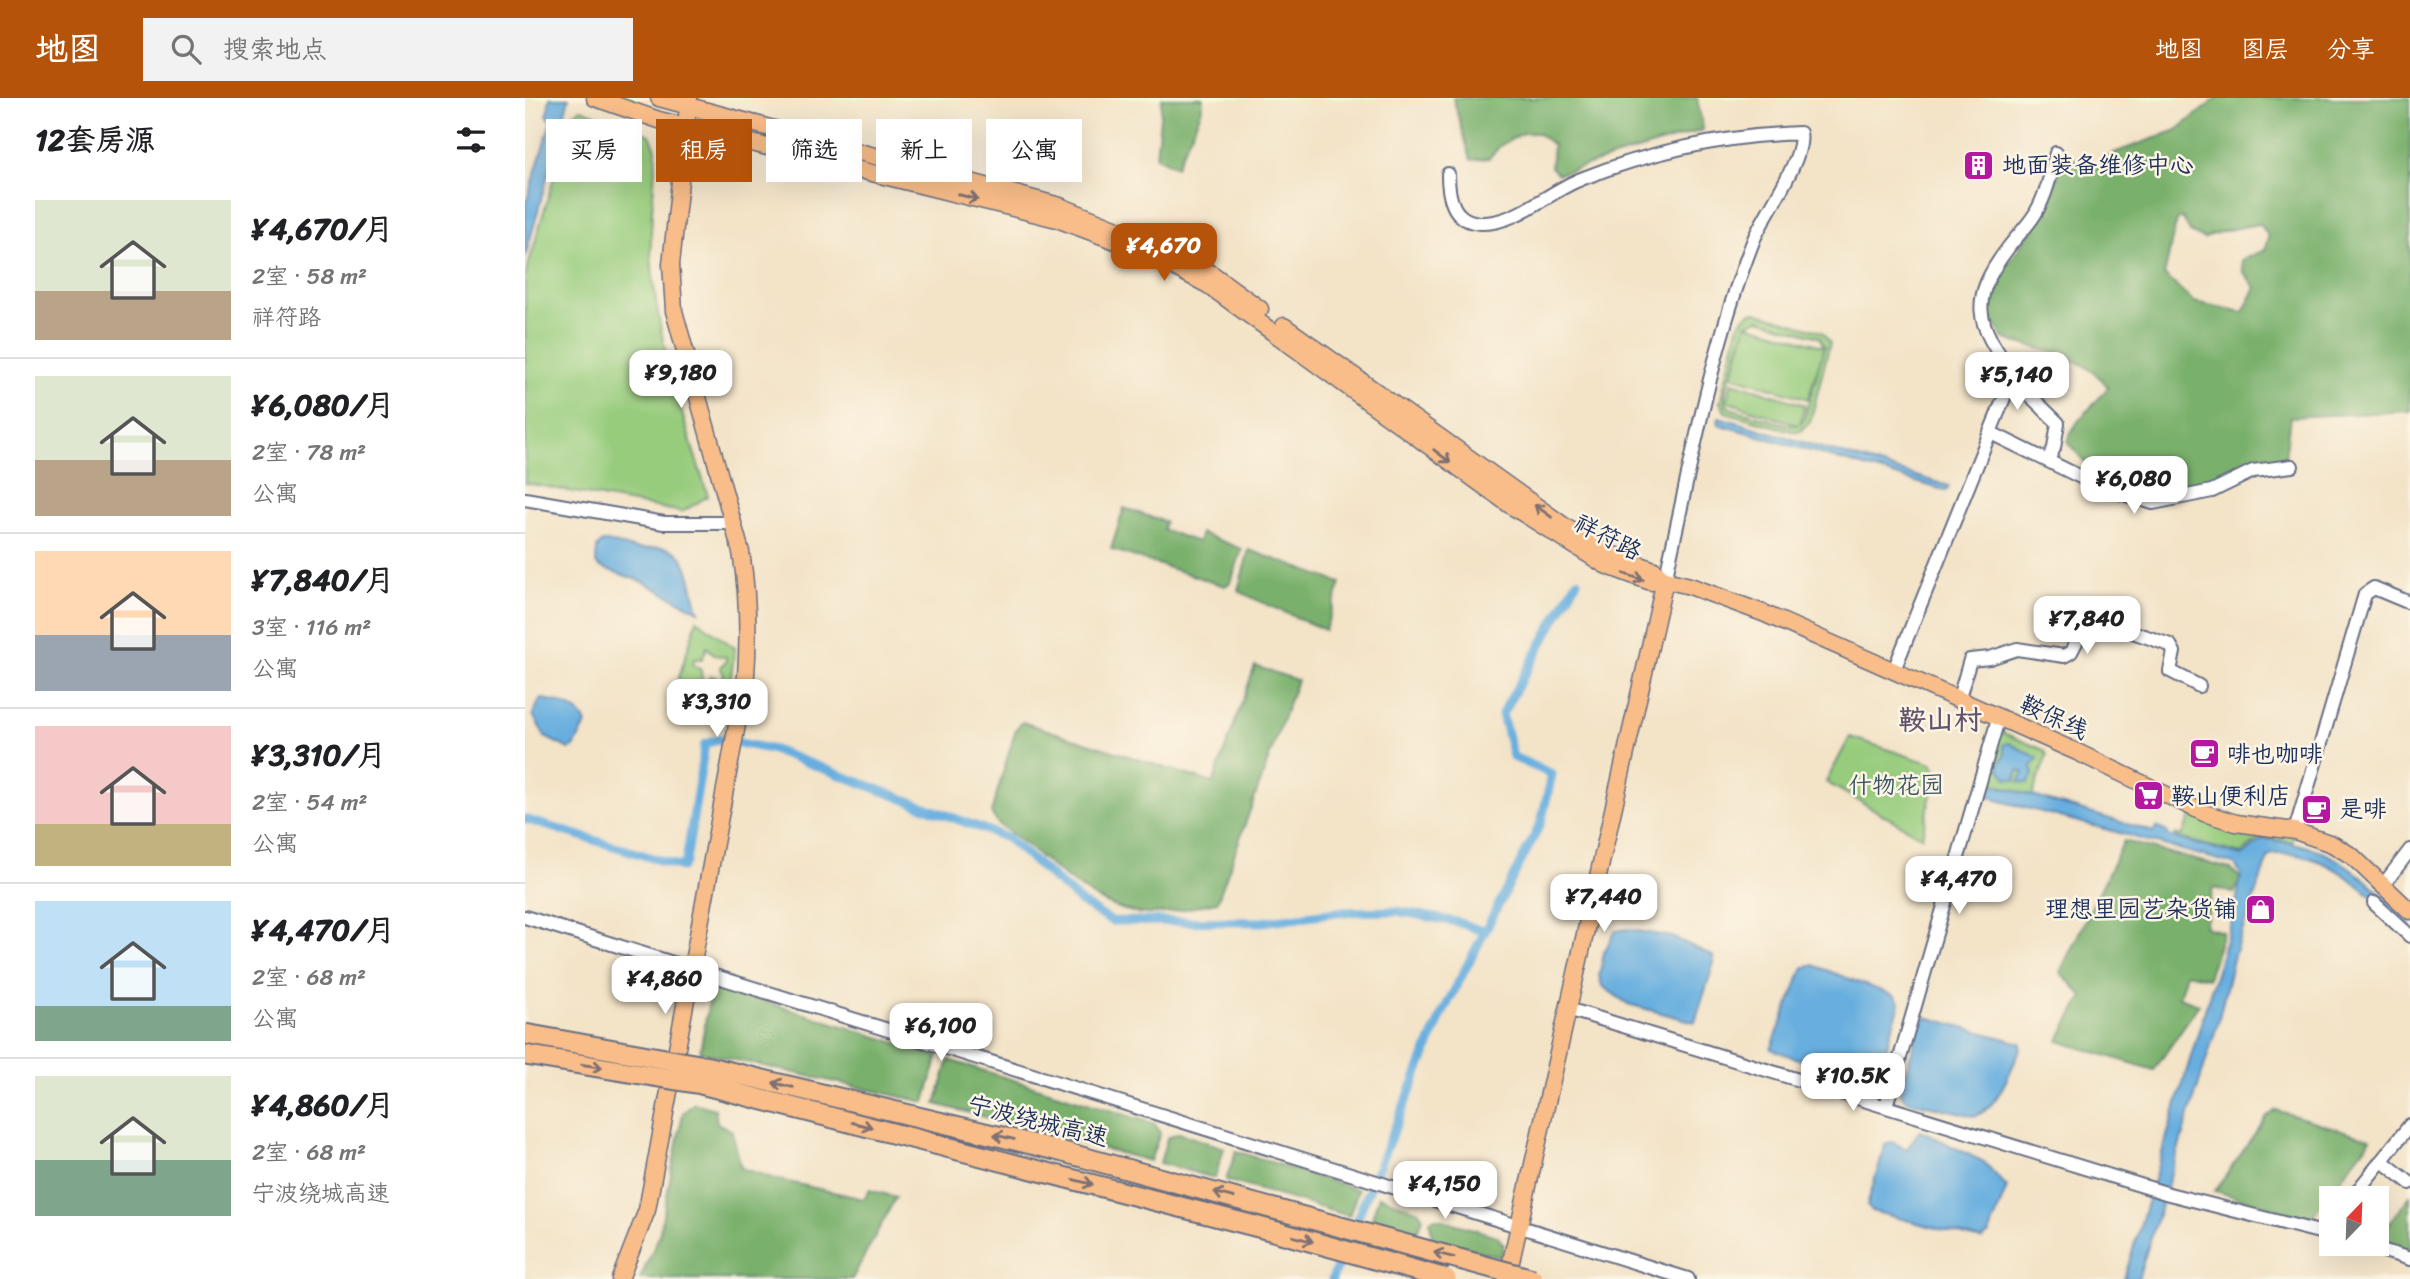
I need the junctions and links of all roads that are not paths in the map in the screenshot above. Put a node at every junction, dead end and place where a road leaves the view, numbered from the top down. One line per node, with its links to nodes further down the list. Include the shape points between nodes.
1 (595, 98): 4 (main road, 祥符路)
2 (659, 98): 3 (main road, 祥符路)
3 (689, 103): 15 (main road, 祥符路, one-way to 3, via 1654,570 1611,554 1567,528 1212,274 1150,242 1060,206)
4 (661, 119)
5 (752, 143): 15 (main road, 祥符路, one-way to 15, via 1058,219 1145,252 1228,299 1581,552 1628,576)
6 (2056, 153): 9 (street, via 2042,202 1991,273 1980,304 1984,328)
7 (1448, 174): 15 (street, via 1450,204 1458,213 1482,223 1497,221 1578,180 1646,156 1707,142 1800,133 1802,141 1755,236 1737,285 1708,388)
8 (680, 182): 14 (main road, via 671,264 674,311)
9 (2012, 378): 10 (street); 11 (street, via 2058,423)
10 (1990, 433): 11 (street); 17 (street)
11 (2048, 460): 12 (street, via 2101,487 2153,503 2212,491 2253,471)
12 (2292, 466)
13 (525, 499): 14 (street, via 663,523)
14 (734, 523): 27 (main road, via 748,592 746,677)
15 (1665, 580): 17 (main road, 鞍保线, via 1763,613); 28 (main road)
16 (2410, 603): 21 (street, via 2374,588 2365,594)
17 (1894, 670): 19 (main road, 鞍保线)
18 (2199, 686): 19 (street, via 2170,671 2174,652 2170,645 2124,629 2085,625 2071,652 2064,656 2017,649 1970,660)
19 (1959, 698): 20 (main road, 鞍保线)
20 (1999, 716): 21 (main road, 鞍保线, via 2204,813 2236,823); 31 (street)
21 (2295, 831): 23 (main road, 鞍保线, via 2352,856)
22 (2410, 850): 23 (street)
23 (2380, 895): 24 (main road, 鞍保线); 26 (street)
24 (2410, 911)
25 (525, 917): 27 (street)
26 (2410, 936)
27 (693, 969): 36 (street); 40 (main road, via 647,1210)
28 (1568, 1009): 31 (street); 36 (main road)
29 (525, 1034): 43 (highway, 宁波绕城高速, one-way to 29, bridge, via 1042,1146 705,1066)
30 (525, 1055): 41 (highway, 宁波绕城高速, one-way to 41, bridge, via 701,1084)
31 (1886, 1106): 37 (street, via 2169,1194)
32 (2410, 1125): 33 (street)
33 (2382, 1161): 34 (street); 35 (street)
34 (2410, 1183)
35 (2362, 1186)
36 (1519, 1227): 42 (main road); 44 (street)
37 (2319, 1228)
38 (2389, 1252): 39 (street)
39 (2410, 1259)
40 (620, 1279)
41 (1445, 1279)
42 (1507, 1279)
43 (1534, 1279)
44 (1688, 1279)

